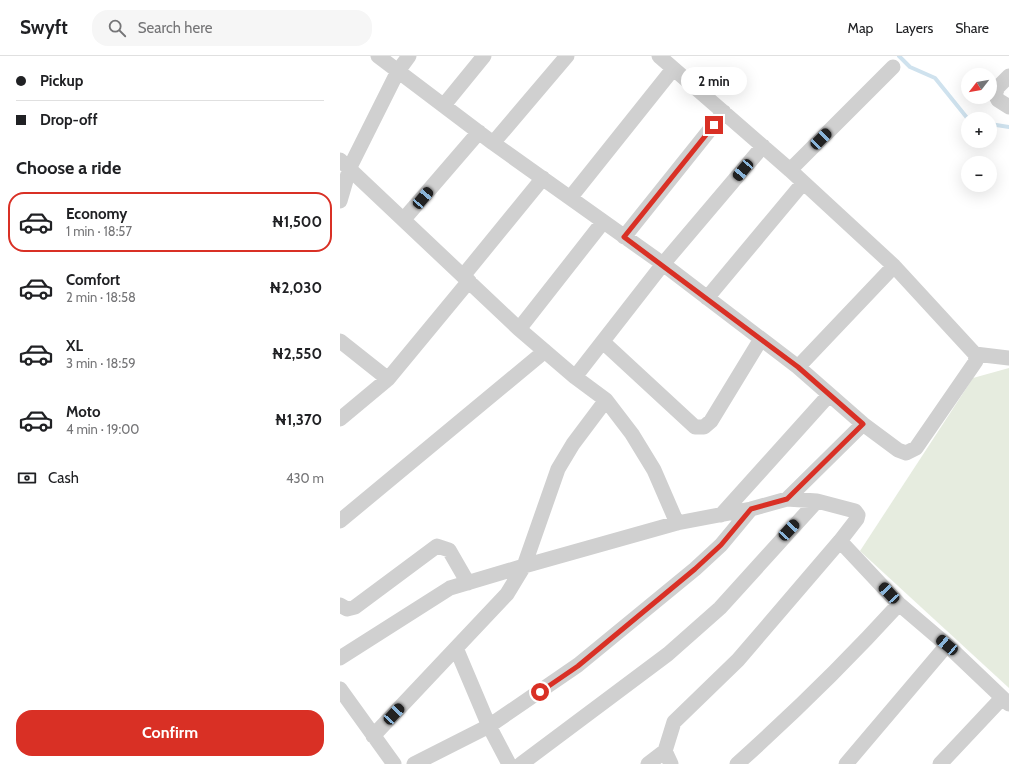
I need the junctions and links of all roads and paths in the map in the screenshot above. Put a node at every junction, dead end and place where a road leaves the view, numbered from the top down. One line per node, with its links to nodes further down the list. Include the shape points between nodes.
1 (378, 56): 8 (street)
2 (409, 56): 8 (street)
3 (484, 56): 10 (street)
4 (567, 56): 14 (street)
5 (659, 56): 7 (street)
6 (893, 67): 17 (street)
7 (673, 69): 12 (street); 20 (street)
8 (398, 71): 10 (street); 16 (street)
9 (1009, 76): 11 (street, via 995,94 998,100)
10 (444, 105): 13 (street)
11 (1009, 107)
12 (724, 112): 15 (street); 24 (street)
13 (479, 132): 14 (street); 22 (street)
14 (493, 143): 18 (street)
15 (763, 146): 17 (street); 25 (street)
16 (345, 164): 21 (street); 22 (street)
17 (790, 170): 19 (street)
18 (543, 178): 20 (street); 27 (street)
19 (803, 183): 26 (street); 28 (street)
20 (570, 198): 23 (street)
21 (340, 201)
22 (404, 220): 27 (street)
23 (603, 222): 24 (street); 29 (street)
24 (624, 237): 25 (street)
25 (663, 264): 28 (street); 32 (street)
26 (894, 266): 34 (street); 36 (street)
27 (466, 278): 29 (street); 38 (street)
28 (707, 298): 30 (street)
29 (519, 329): 33 (street)
30 (761, 339): 32 (street, via 711,421 704,427 695,427); 36 (street)
31 (340, 342): 38 (street)
32 (603, 342): 37 (street)
33 (545, 351): 37 (street); 47 (street)
34 (975, 354): 35 (street); 42 (street, via 976,361 916,448 906,453 898,450)
35 (1009, 358)
36 (798, 367): 39 (street)
37 (575, 377): 40 (street)
38 (388, 379): 41 (street)
39 (830, 395): 42 (street); 46 (street)
40 (606, 400): 48 (street, via 632,434 654,470); 50 (street, via 558,469)
41 (340, 419)
42 (863, 424): 43 (street)
43 (787, 499): 44 (street); 45 (street)
44 (817, 501): 49 (street, via 855,511 858,515); 65 (street, via 720,608 680,644)
45 (751, 509): 46 (street); 59 (street, via 721,545 578,666)
46 (721, 515): 48 (street)
47 (340, 521)
48 (677, 523): 50 (street)
49 (840, 541): 53 (street); 61 (street, via 738,660 674,722)
50 (524, 566): 51 (street); 55 (street, via 507,594)
51 (468, 583): 52 (street, via 449,550 437,546 355,607 346,609); 56 (street, via 450,588)
52 (340, 604)
53 (899, 604): 54 (street); 67 (street, via 863,643)
54 (947, 645): 58 (street); 68 (street)
55 (456, 648): 59 (street); 60 (street)
56 (340, 658)
57 (340, 689): 60 (street)
58 (1006, 701): 69 (street)
59 (489, 726): 63 (street); 64 (street)
60 (373, 736): 62 (street)
61 (668, 758): 66 (street)
62 (394, 764)
63 (414, 764)
64 (509, 764)
65 (521, 764)
66 (648, 764)
67 (737, 764)
68 (846, 764)
69 (940, 764)

